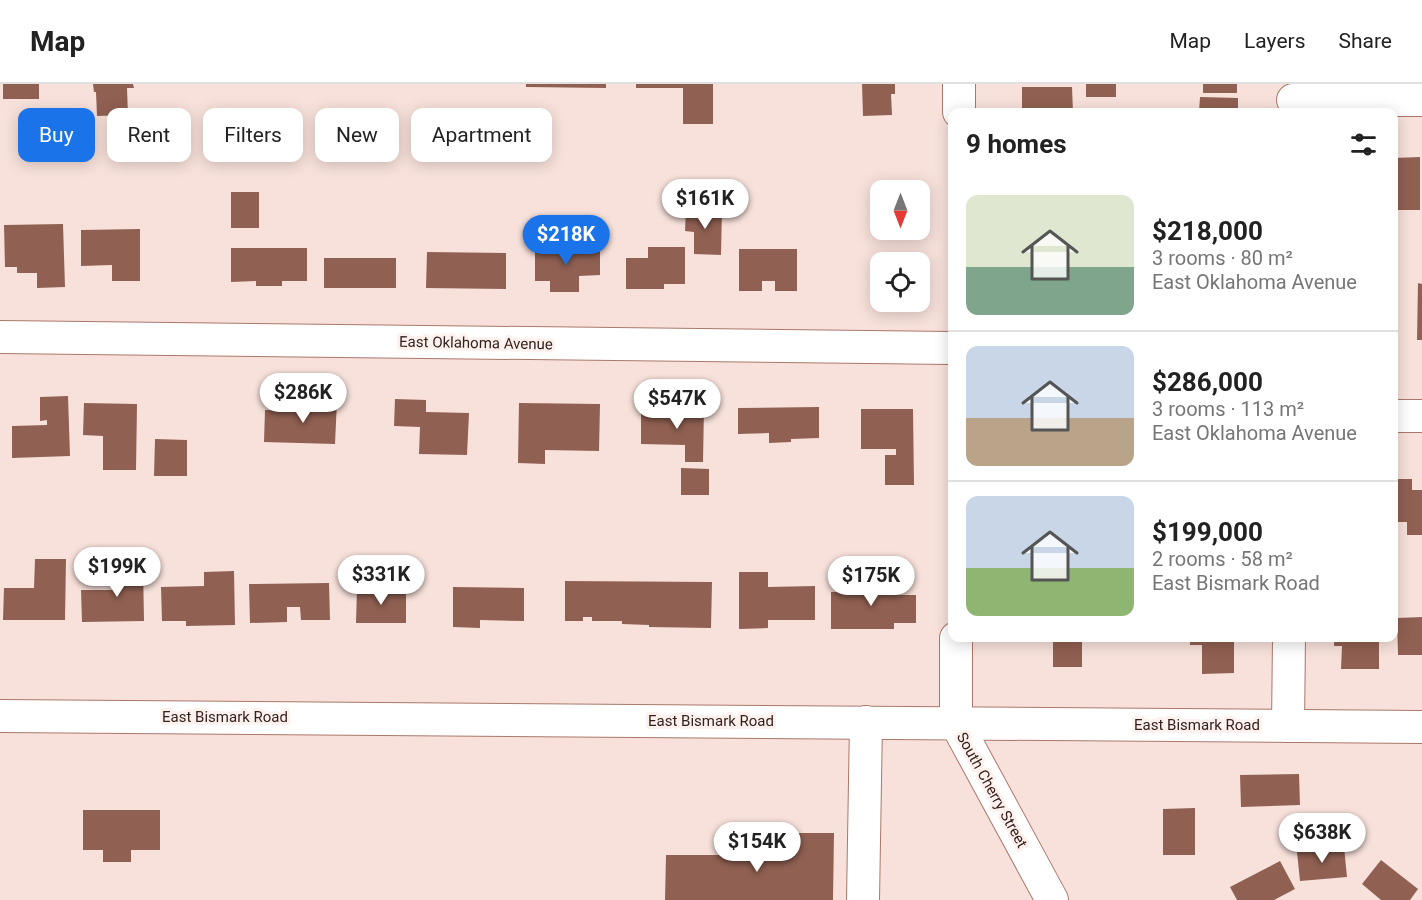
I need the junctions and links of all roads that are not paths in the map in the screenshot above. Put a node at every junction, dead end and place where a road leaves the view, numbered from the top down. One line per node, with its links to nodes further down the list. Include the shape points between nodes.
1 (959, 84): 4 (street)
2 (1293, 99): 3 (street)
3 (1422, 100)
4 (959, 108)
5 (0, 337): 6 (street, East Oklahoma Avenue)
6 (948, 348)
7 (1398, 416): 8 (street)
8 (1422, 416)
9 (957, 642): 13 (street, South Cherry Street)
10 (1289, 642): 14 (street)
11 (0, 716): 12 (street, East Bismark Road)
12 (866, 722): 13 (street, East Bismark Road); 16 (street)
13 (956, 723): 14 (street, East Bismark Road); 17 (street, South Cherry Street)
14 (1288, 726): 15 (street, East Bismark Road)
15 (1422, 727)
16 (863, 900)
17 (1052, 900)

